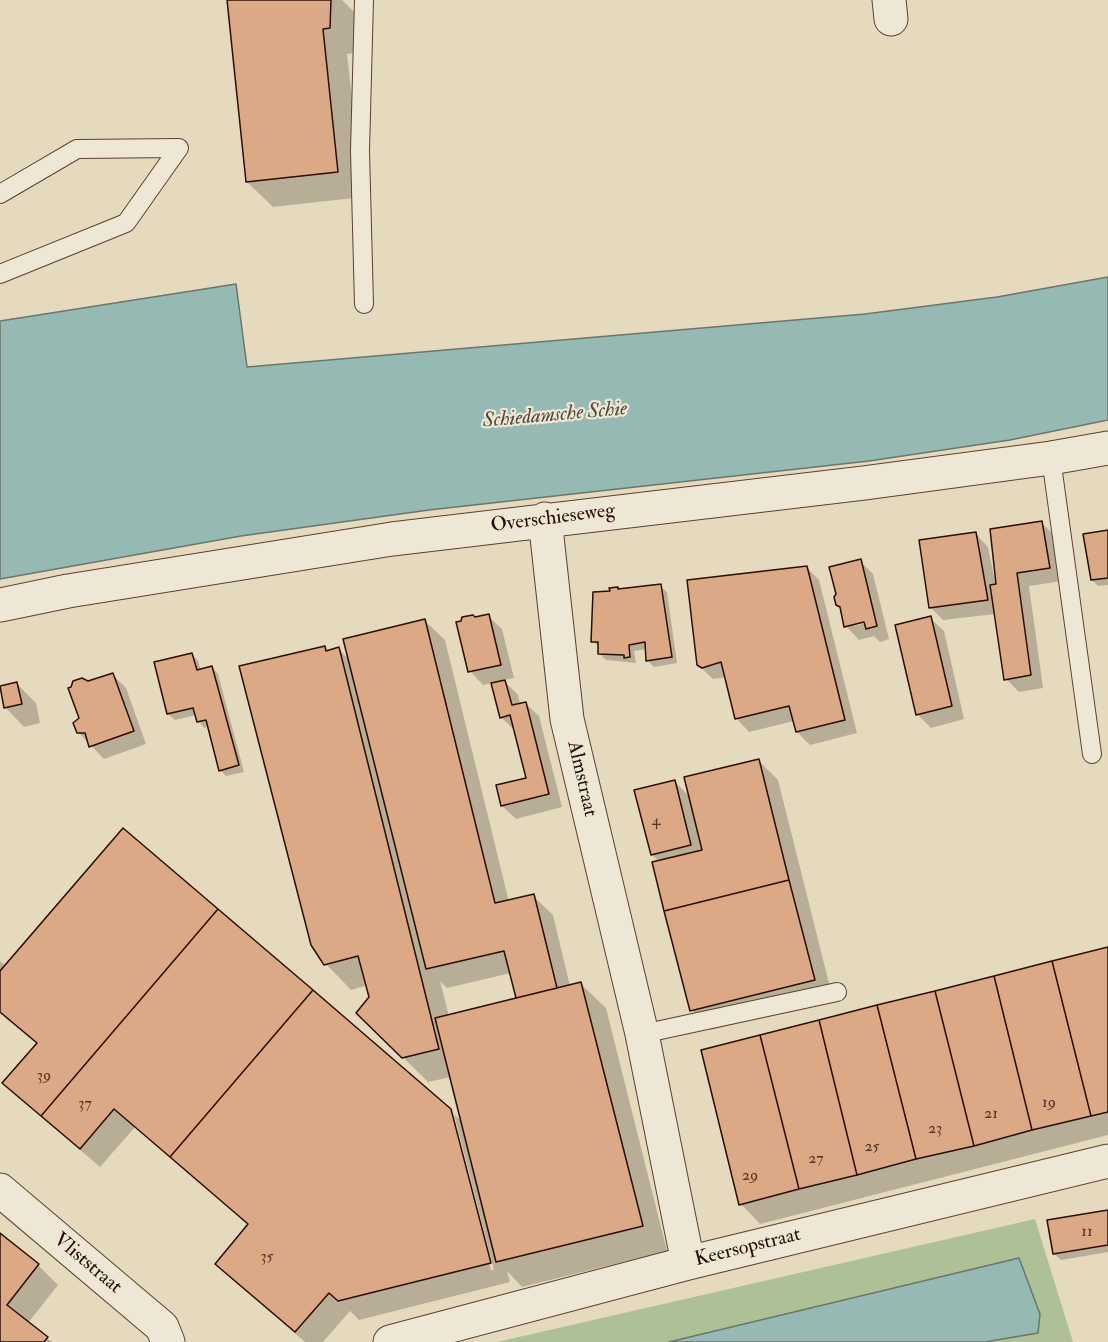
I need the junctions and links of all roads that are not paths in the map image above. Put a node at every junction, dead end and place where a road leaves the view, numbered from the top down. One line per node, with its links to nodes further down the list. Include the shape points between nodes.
1 (363, 0): 4 (lane, via 360,151)
2 (0, 194): 3 (lane, via 77,149 178,148 126,223)
3 (0, 274)
4 (364, 304)
5 (1108, 448): 6 (street, Overschieseweg)
6 (1051, 458): 7 (street, Overschieseweg); 9 (lane)
7 (545, 519): 8 (street, Overschieseweg, via 392,539); 11 (street, Almstraat, via 567,719)
8 (0, 605)
9 (1092, 754)
10 (837, 992): 11 (lane)
11 (642, 1034): 14 (street, Almstraat)
12 (1108, 1161): 14 (street, Keersopstraat)
13 (0, 1190): 15 (street, Vliststraat, via 162,1327)
14 (688, 1263): 16 (street, Keersopstraat)
15 (168, 1342)
16 (390, 1342)

